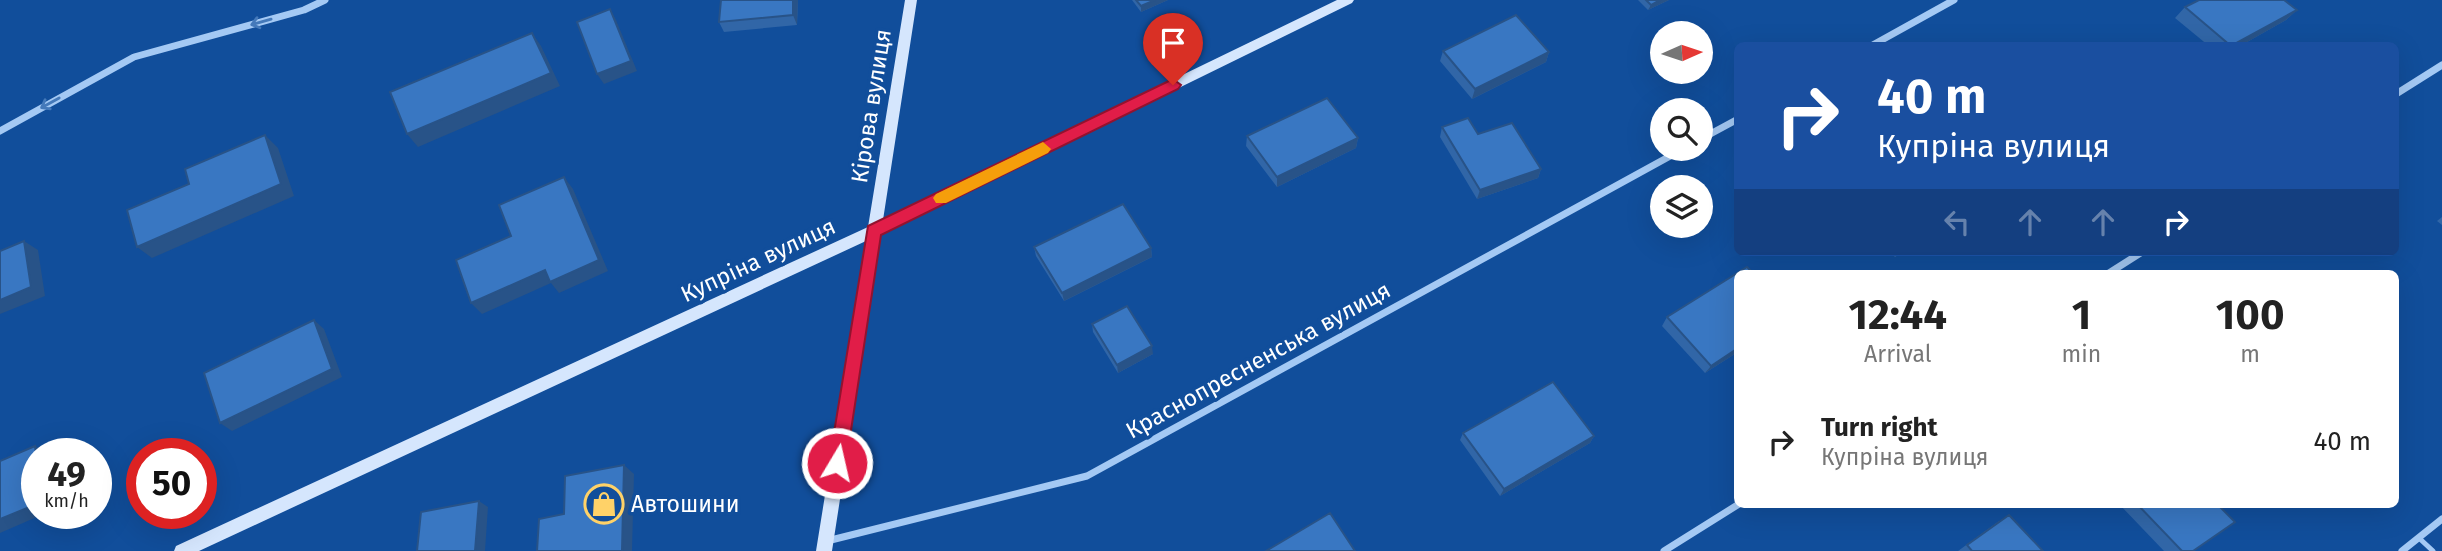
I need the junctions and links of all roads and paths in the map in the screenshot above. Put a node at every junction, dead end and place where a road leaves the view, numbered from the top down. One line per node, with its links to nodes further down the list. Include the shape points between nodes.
1 (297, 0): 6 (street)
2 (325, 0): 6 (street)
3 (1348, 0): 14 (main road, Купріна вулиця)
4 (1954, 0): 7 (street)
5 (914, 2): 14 (main road, Кірова вулиця)
6 (304, 10): 11 (street, one-way to 11, via 134,57)
7 (1878, 42)
8 (2442, 65): 9 (street)
9 (2399, 92)
10 (1734, 121): 12 (street)
11 (0, 131)
12 (1713, 133)
13 (1661, 161): 20 (street, Краснопресненська вулиця, via 1087,476)
14 (874, 231): 20 (main road, Кірова вулиця); 21 (main road, Купріна вулиця)
15 (2136, 256): 16 (street)
16 (2114, 270)
17 (1734, 507): 22 (street)
18 (2442, 519): 19 (street)
19 (2418, 538): 23 (street); 24 (lane)
20 (825, 546)
21 (182, 551)
22 (1664, 551)
23 (2402, 551)
24 (2432, 551)

